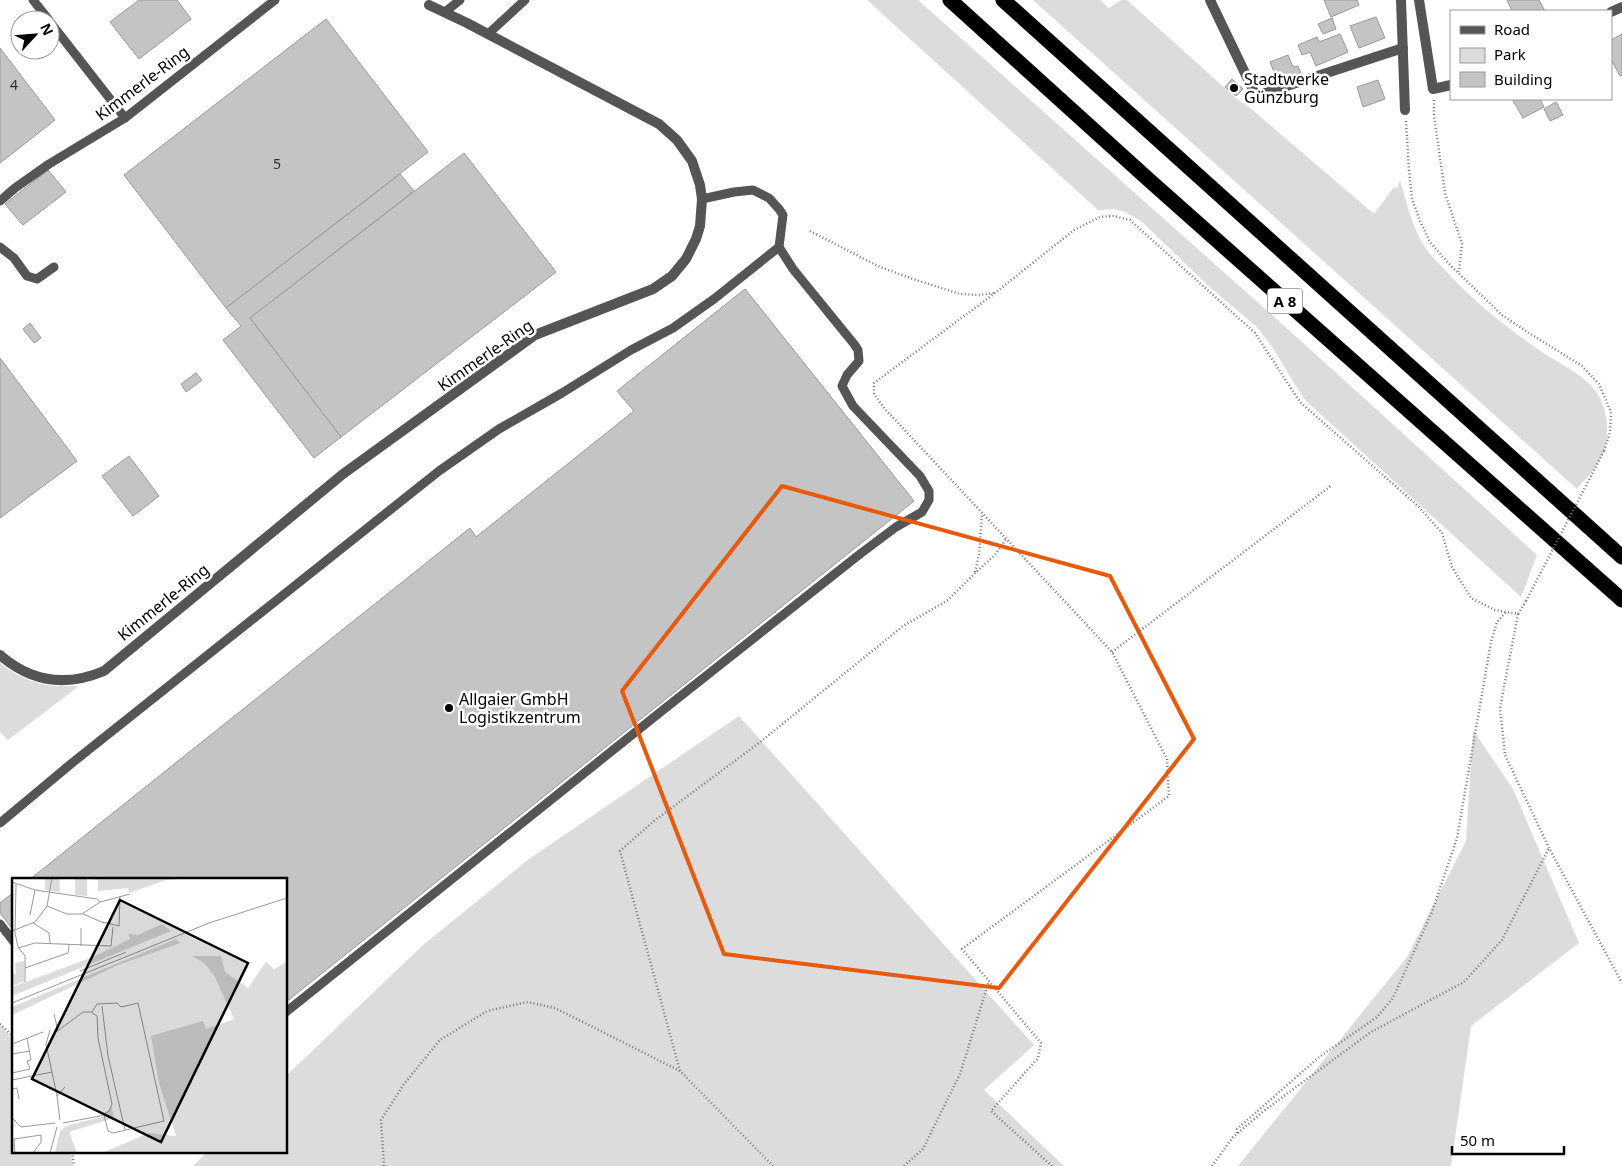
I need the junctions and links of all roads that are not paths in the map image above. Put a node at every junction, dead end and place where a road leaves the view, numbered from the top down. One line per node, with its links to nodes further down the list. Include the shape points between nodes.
1 (275, 0): 16 (lane, Kimmerle-Ring)
2 (460, 0): 10 (lane)
3 (525, 0): 11 (lane)
4 (950, 0): 23 (highway, A 8)
5 (1003, 0): 22 (highway, A 8)
6 (1210, 0): 13 (street, via 1256,96)
7 (1401, 0): 13 (street)
8 (1418, 0): 14 (street, via 1433,88)
9 (429, 5): 10 (street, Kimmerle-Ring)
10 (444, 12): 11 (street, Kimmerle-Ring)
11 (488, 34): 17 (street, Kimmerle-Ring, via 659,124 692,160)
12 (60, 35): 16 (lane)
13 (1403, 48): 15 (street)
14 (1450, 84)
15 (1406, 110)
16 (125, 118): 18 (lane, Kimmerle-Ring, via 49,164)
17 (702, 199): 20 (lane, via 753,190 769,198 783,215); 24 (street, Kimmerle-Ring, via 696,239 672,276 653,289 535,335 343,474 104,670 79,679 52,680 28,674)
18 (0, 202)
19 (0, 247): 21 (lane, via 27,276 37,279)
20 (779, 247): 25 (lane, via 673,328 499,429 439,471); 28 (lane, via 858,350 859,361 842,386 853,406 920,476 929,491 929,500 922,512 896,526 860,554)
21 (54, 267)
22 (1622, 557)
23 (1622, 600)
24 (0, 655)
25 (0, 823)
26 (0, 924): 27 (lane)
27 (12, 939)
28 (288, 1010)

